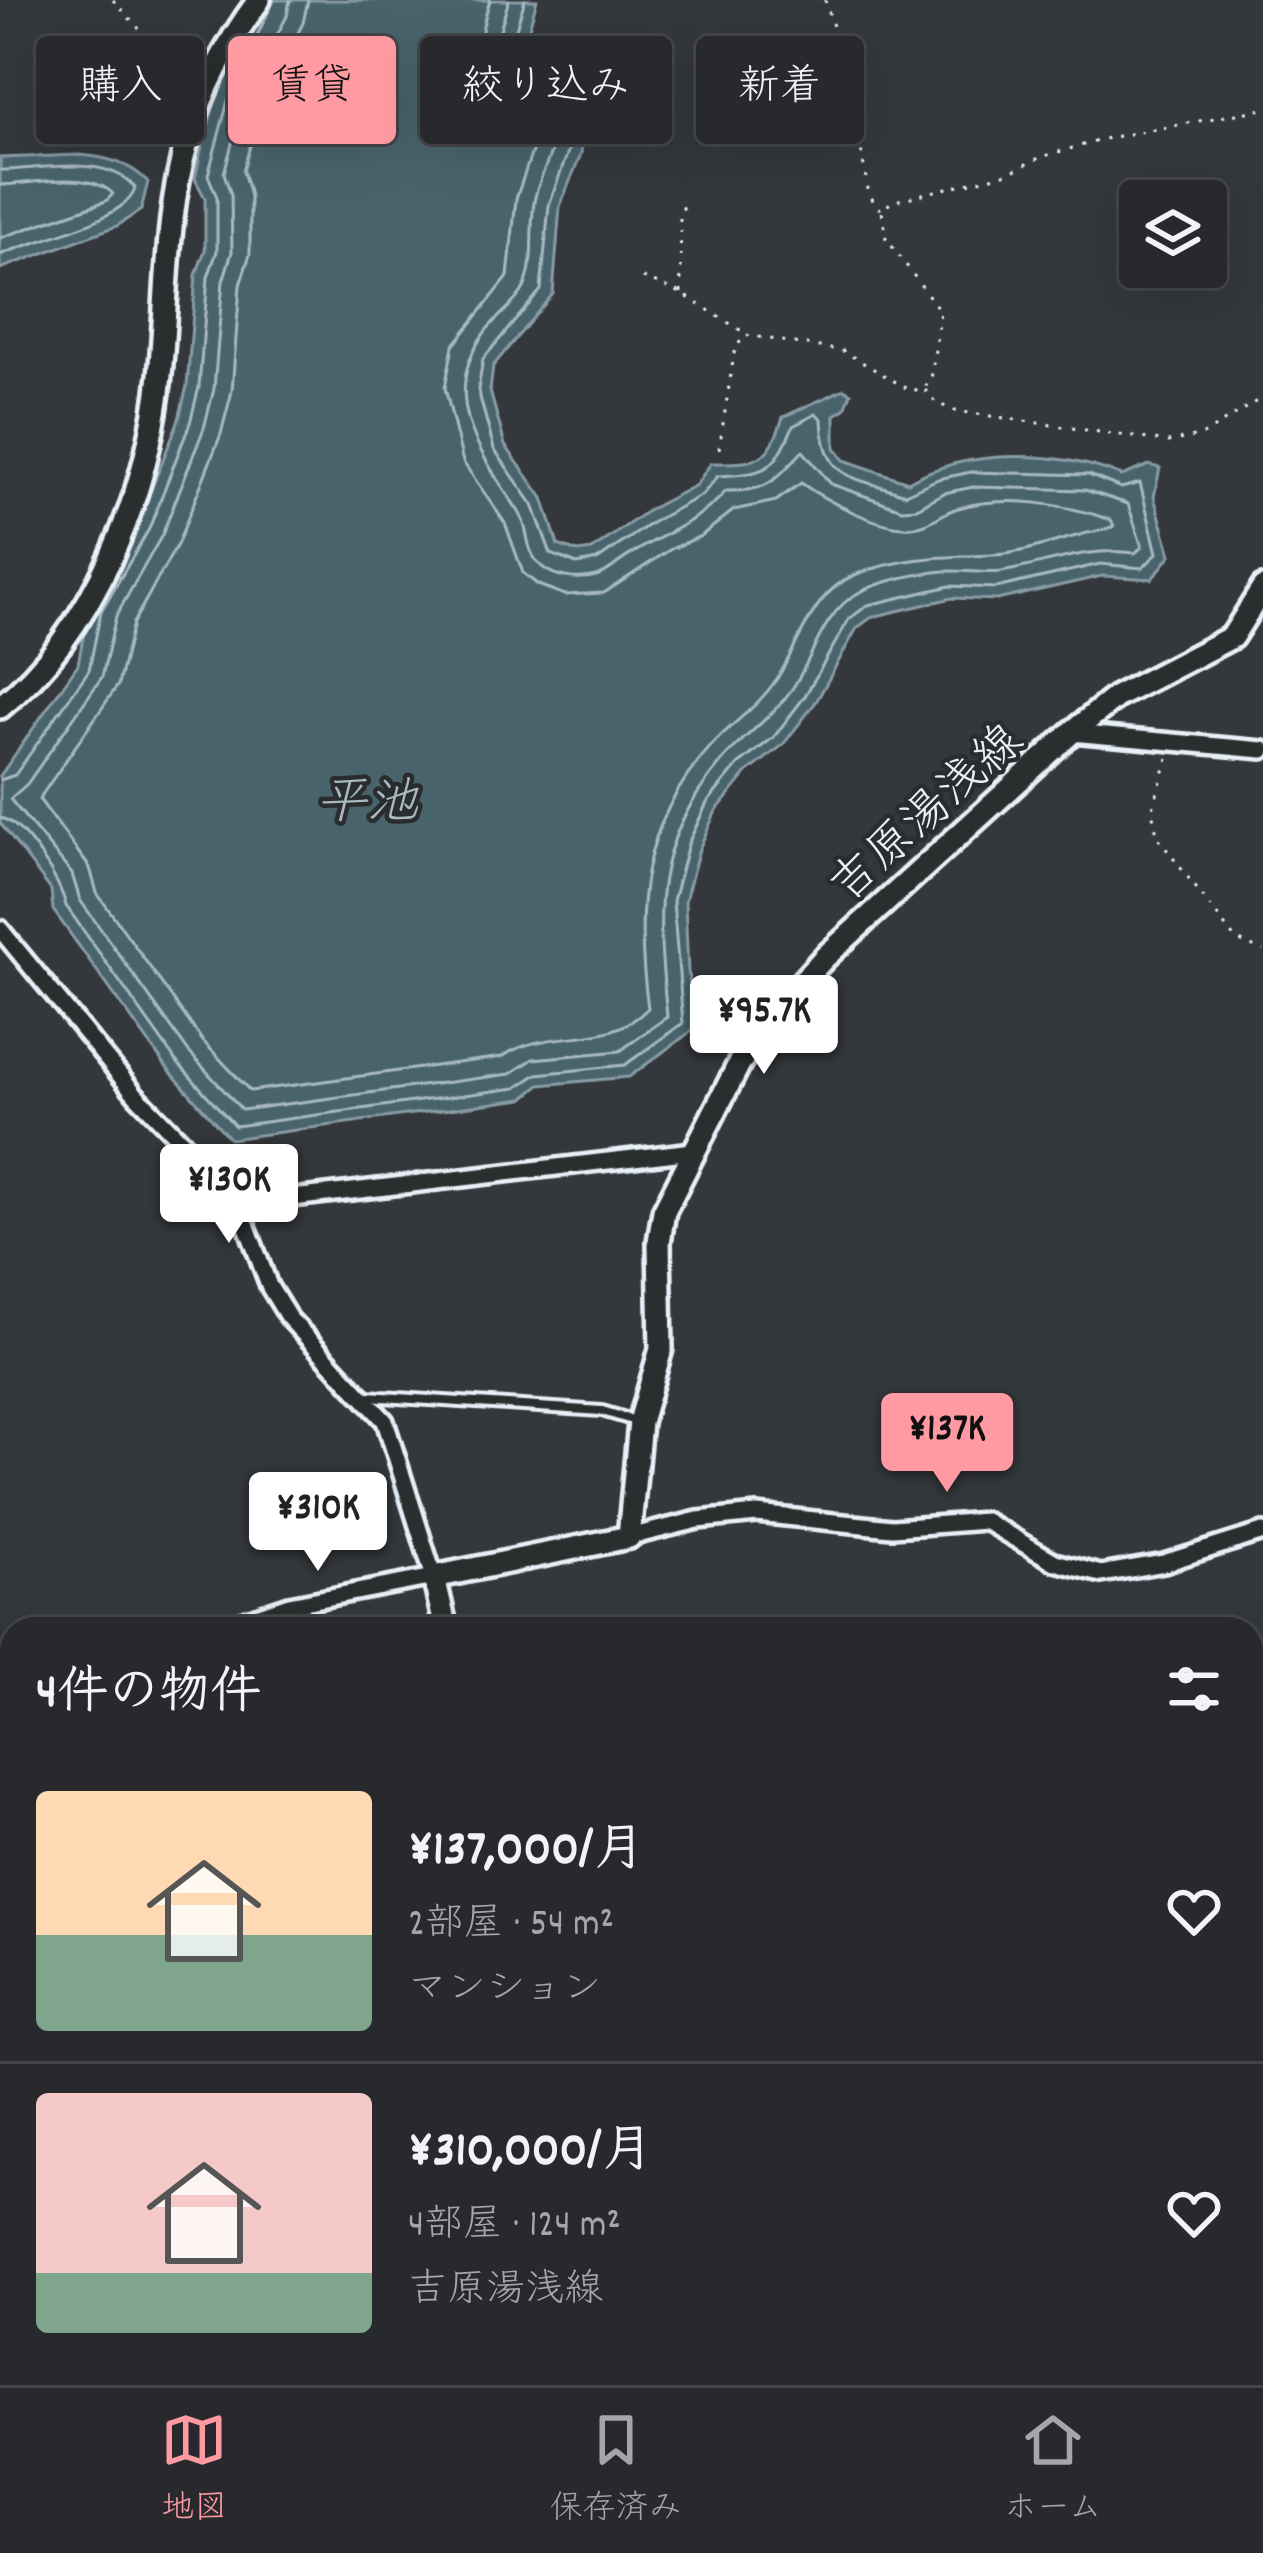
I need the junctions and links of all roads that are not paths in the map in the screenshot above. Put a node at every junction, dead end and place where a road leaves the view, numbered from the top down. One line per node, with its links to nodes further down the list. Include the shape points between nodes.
1 (259, 0): 3 (main road, via 194,117 177,185 160,375 135,493 72,624)
2 (1263, 588): 4 (main road, 吉原湯浅線, via 1232,637 1116,698)
3 (0, 707)
4 (1071, 733): 5 (street); 7 (main road, 吉原湯浅線, via 781,1005)
5 (1263, 750)
6 (0, 929): 8 (street, via 136,1095)
7 (693, 1151): 8 (street); 10 (main road, 吉原湯浅線, via 661,1223 662,1349)
8 (241, 1204): 9 (street, via 288,1317)
9 (367, 1396): 10 (lane, via 602,1412); 13 (street, via 392,1436)
10 (640, 1422): 12 (main road, 吉原湯浅線)
11 (1263, 1532): 12 (street, via 1101,1574 1054,1562 985,1521 892,1528 758,1514)
12 (629, 1537): 13 (main road)
13 (434, 1577): 14 (street); 15 (main road)
14 (254, 1617)
15 (443, 1617)

